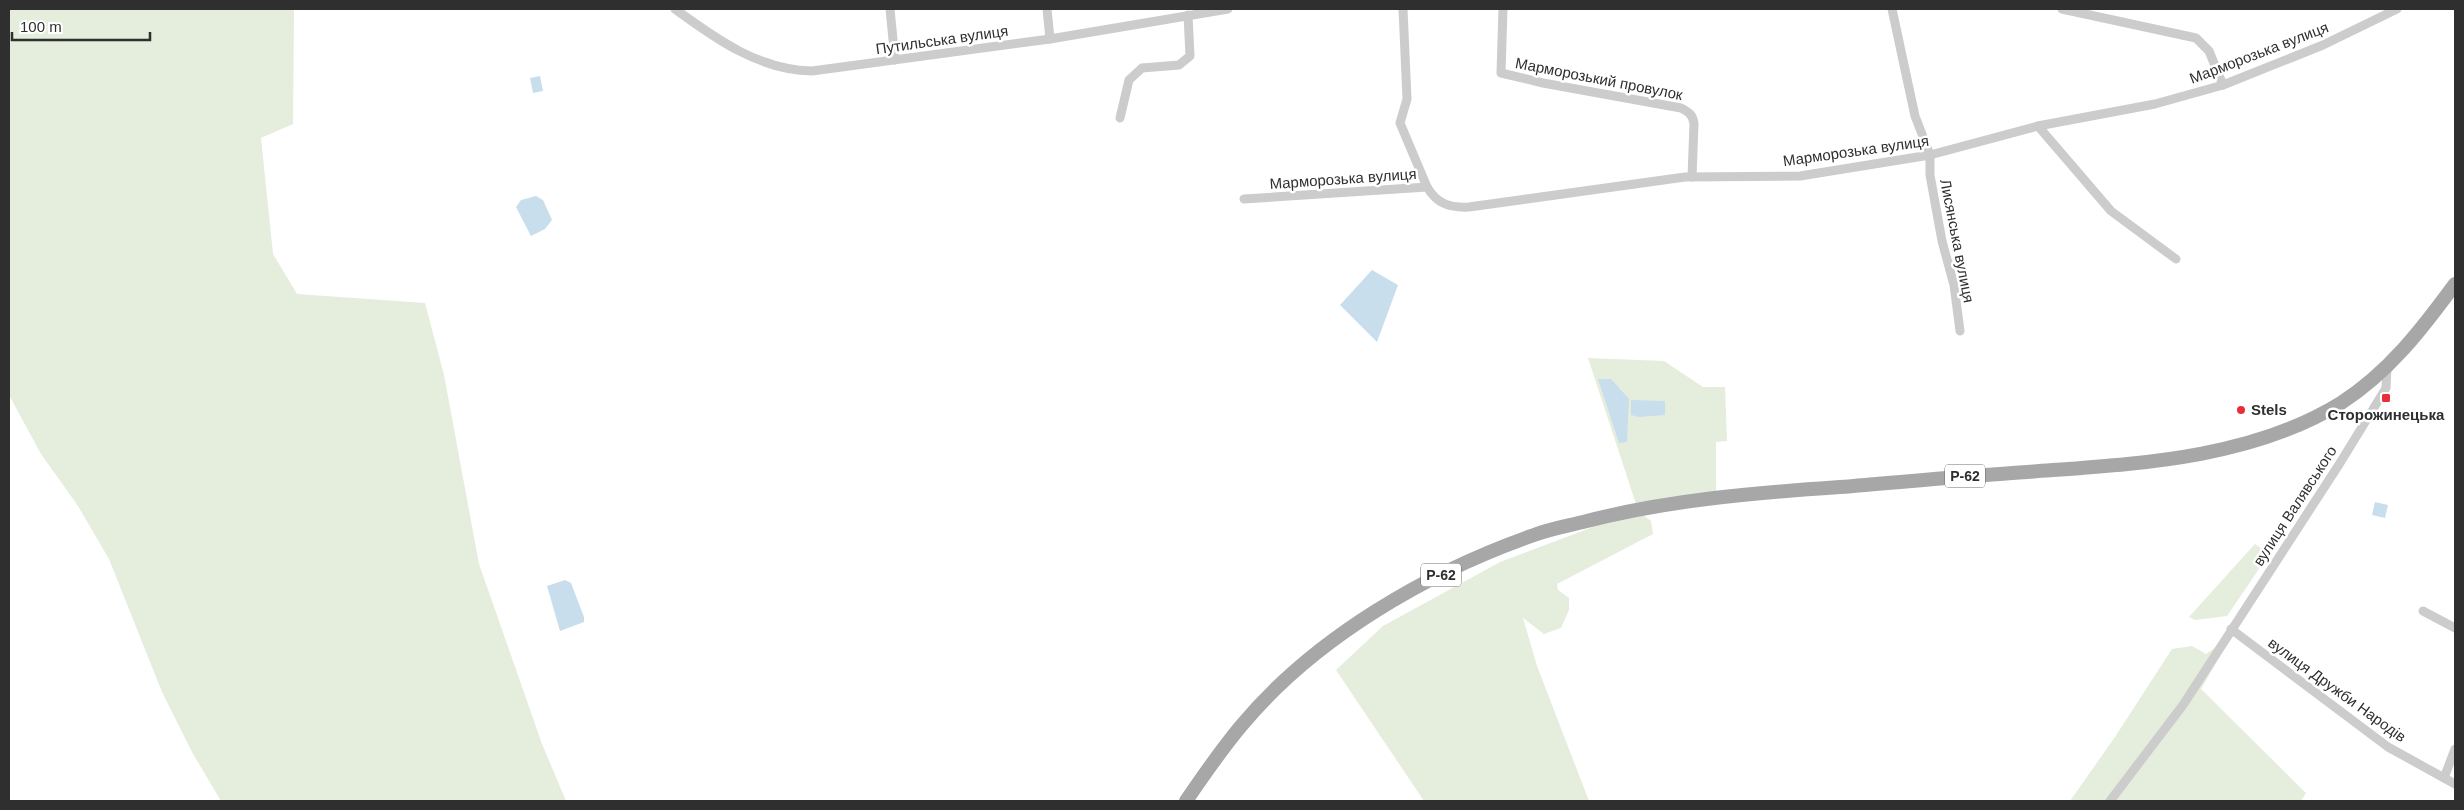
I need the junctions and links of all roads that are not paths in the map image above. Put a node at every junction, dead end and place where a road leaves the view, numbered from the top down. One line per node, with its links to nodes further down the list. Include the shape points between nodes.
1 (675, 9): 12 (street, Путильська вулиця, via 732,47 776,67 812,72)
2 (890, 9): 12 (street)
3 (1047, 9): 11 (street)
4 (1228, 9): 10 (street, Путильська вулиця)
5 (1403, 9): 18 (street, via 1407,99 1400,123)
6 (1503, 9): 17 (street, Марморозький провулок, via 1501,73 1681,108 1692,116 1694,124)
7 (1892, 9): 16 (street, via 1915,116)
8 (2062, 9): 13 (street, via 2196,38 2208,51)
9 (2397, 9): 13 (street, Марморозька вулиця, via 2323,45)
10 (1188, 15): 11 (street, Путильська вулиця); 14 (street, via 1190,56 1179,64 1142,68 1129,80)
11 (1050, 39): 12 (street, Путильська вулиця)
12 (895, 60)
13 (2223, 85): 15 (street, Марморозька вулиця, via 2155,104)
14 (1120, 118)
15 (2038, 126): 16 (street, Марморозька вулиця); 20 (street, via 2111,211)
16 (1930, 155): 17 (street, Марморозька вулиця, via 1800,176); 22 (street, Лисянська вулиця, via 1930,175 1942,242 1954,285)
17 (1692, 177): 18 (street, Марморозька вулиця, via 1469,208 1450,208 1432,196)
18 (1427, 187): 19 (street, Марморозька вулиця)
19 (1244, 199)
20 (2176, 259)
21 (2455, 284): 23 (main road, Р-62, via 2417,335)
22 (1960, 331)
23 (2387, 368): 26 (street, вулиця Валявського, via 2386,388); 30 (main road, Р-62, via 2339,404 2300,423 2252,441 2157,460 1718,496 1614,513 1536,534 1463,563 1396,598 1330,643 1288,678 1242,724)
24 (2423, 611): 25 (street)
25 (2455, 628)
26 (2231, 629): 28 (street, вулиця Дружби Народів, via 2388,748); 31 (street, вулиця Валявського, via 2184,705)
27 (2455, 749): 28 (street)
28 (2444, 778): 29 (street, вулиця Дружби Народів)
29 (2455, 784)
30 (1186, 801)
31 (2110, 801)

